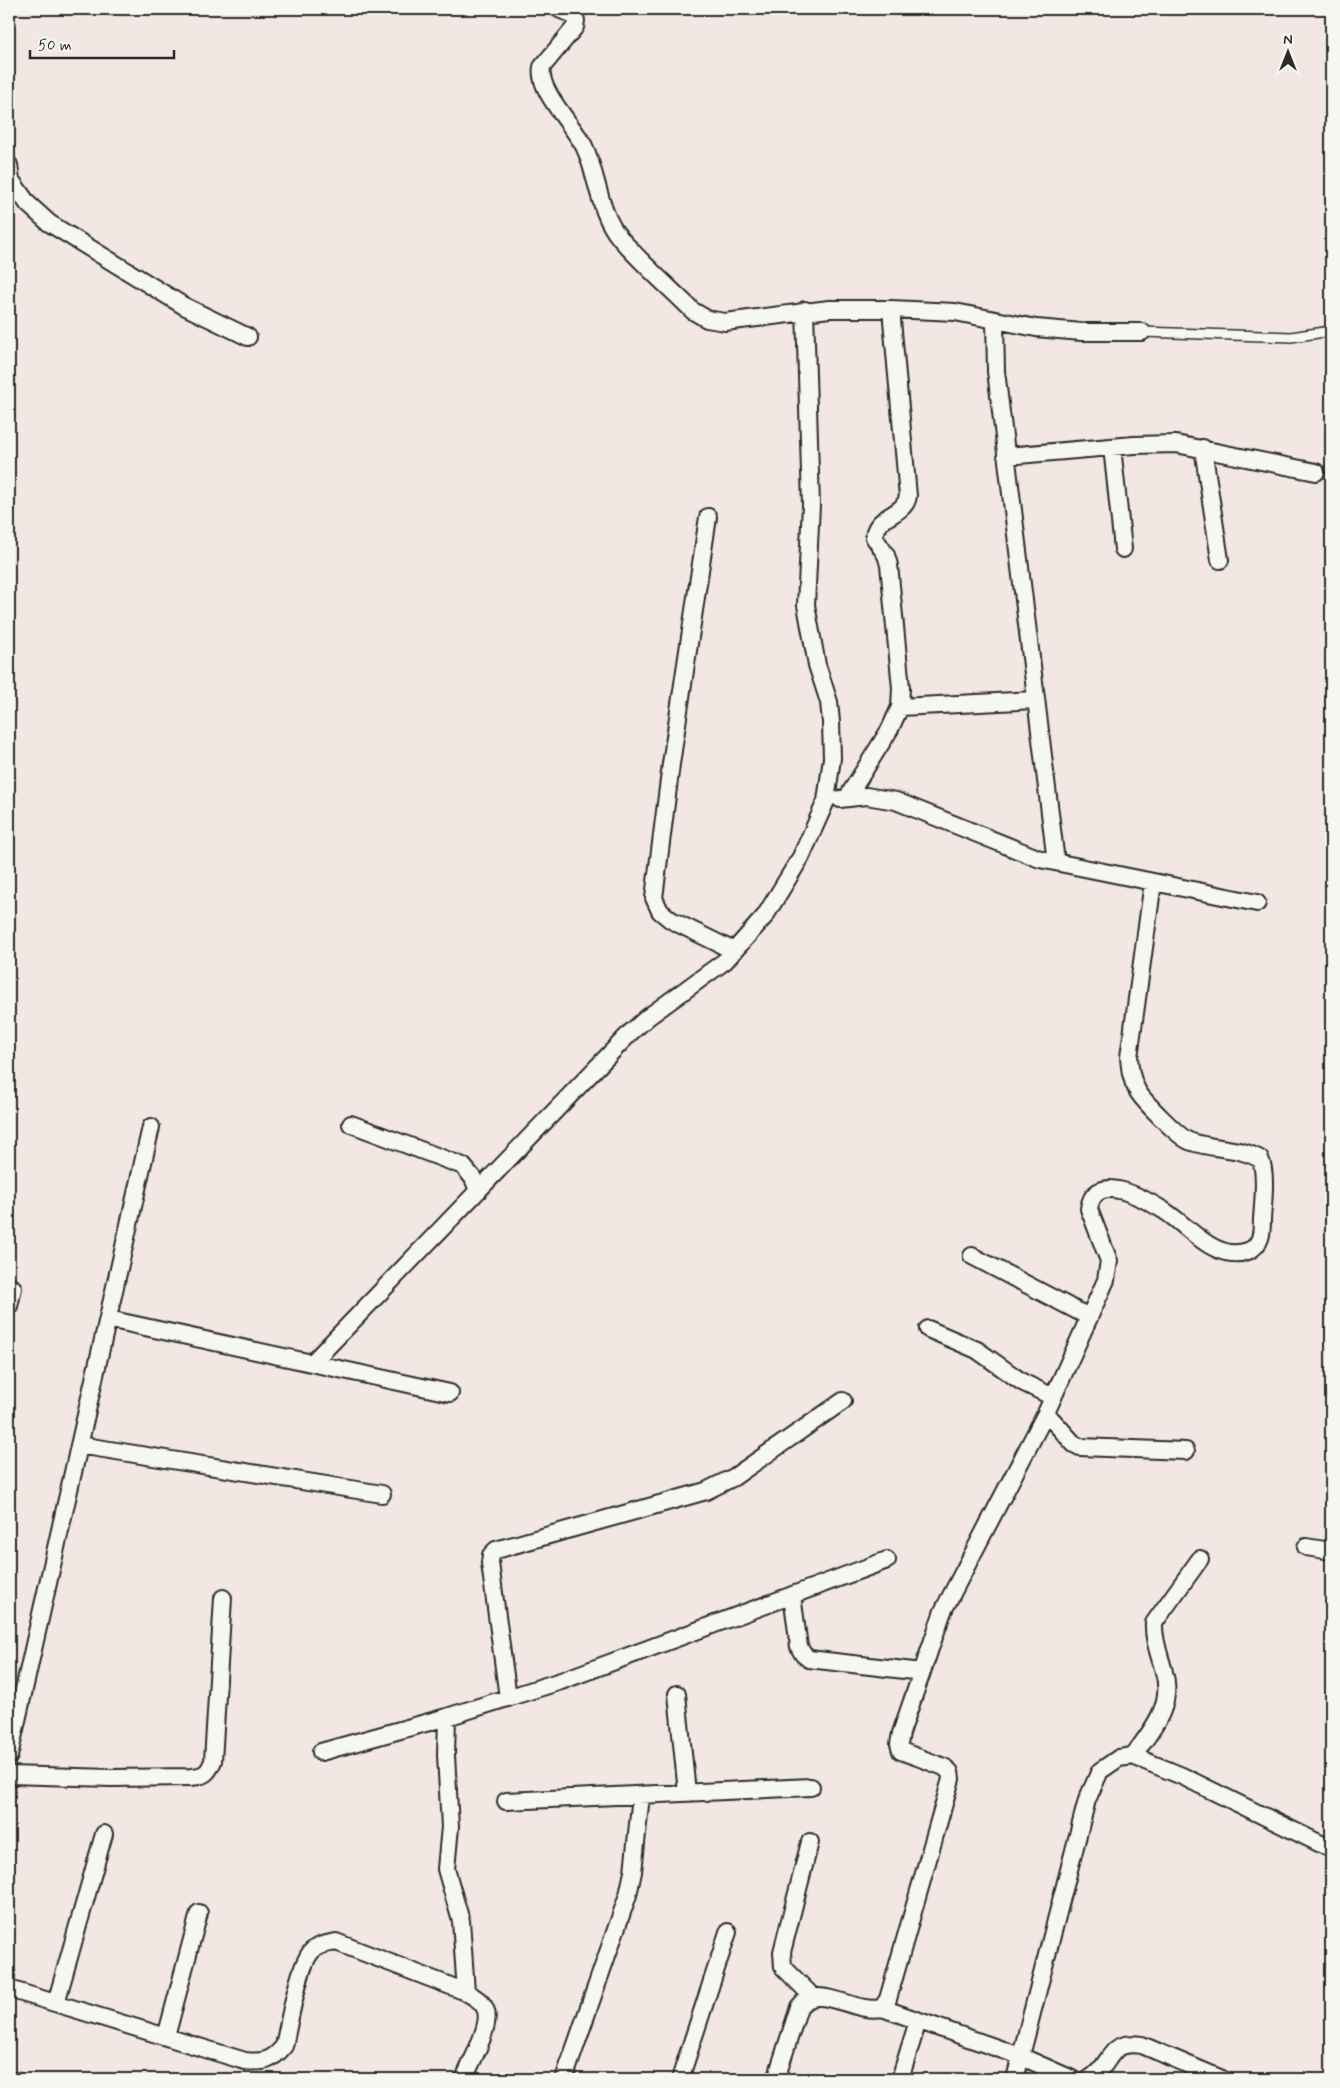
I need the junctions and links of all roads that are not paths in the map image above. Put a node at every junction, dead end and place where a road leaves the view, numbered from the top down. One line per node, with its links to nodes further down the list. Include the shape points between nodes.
1 (559, 9): 4 (street, via 571,14 576,20 575,26 547,59 541,73 544,86 583,145 592,164 605,211 619,237 693,311 707,319 725,322)
2 (9, 165): 8 (street, via 11,180 28,204 49,223 184,306)
3 (891, 308): 4 (street); 5 (street, via 955,312); 17 (street, via 908,496 904,506 878,524 874,537 889,565)
4 (805, 310): 19 (street, via 811,505 806,604 817,665 829,702 832,758)
5 (995, 321): 7 (street, via 1082,332); 11 (street)
6 (1331, 331): 7 (lane, via 1291,337)
7 (1142, 332)
8 (248, 336)
9 (1112, 446): 10 (street, via 1176,444); 11 (street); 14 (street)
10 (1203, 448): 12 (street); 15 (street)
11 (1006, 456): 16 (street)
12 (1316, 472)
13 (708, 517): 23 (street, via 654,898 660,911 671,920)
14 (1123, 549)
15 (1220, 560)
16 (1036, 700): 17 (street); 20 (street)
17 (900, 707): 18 (street)
18 (847, 798): 19 (street); 20 (street, via 879,797 896,801 1027,854)
19 (826, 801): 23 (street, via 801,857 765,916)
20 (1056, 862): 21 (street)
21 (1153, 882): 22 (street); 30 (street, via 1129,1057 1130,1074 1137,1092 1180,1136 1191,1142 1246,1152 1260,1159 1263,1170 1262,1232 1254,1248 1229,1252 1201,1240 1163,1210 1130,1193 1103,1189 1094,1194 1089,1209 1109,1261)
22 (1257, 903)
23 (734, 951): 26 (street, via 630,1033)
24 (351, 1124): 26 (street, via 463,1166 473,1178)
25 (151, 1127): 31 (street)
26 (478, 1192): 33 (street)
27 (972, 1256): 30 (street)
28 (13, 1288): 29 (street)
29 (9, 1306)
30 (1089, 1317): 35 (street)
31 (108, 1319): 33 (street); 38 (street)
32 (928, 1330): 35 (street, via 977,1350 1022,1382)
33 (312, 1364): 34 (street)
34 (450, 1393)
35 (1053, 1397): 37 (street)
36 (843, 1401): 49 (street, via 734,1477 706,1491 496,1550 490,1563)
37 (1046, 1413): 39 (street, via 1080,1447); 47 (street, via 943,1612)
38 (79, 1445): 40 (street); 52 (street)
39 (1186, 1451)
40 (382, 1494)
41 (1306, 1547): 42 (street)
42 (1331, 1551)
43 (1200, 1559): 53 (street, via 1166,1602 1154,1623 1153,1633 1166,1677 1165,1706)
44 (887, 1560): 45 (street)
45 (792, 1595): 47 (street, via 799,1647 809,1659); 49 (street)
46 (223, 1598): 54 (street, via 213,1761 208,1773 171,1778)
47 (922, 1672): 68 (street, via 899,1744 901,1751 944,1767 950,1772 951,1779 888,1999)
48 (677, 1694): 56 (street)
49 (508, 1698): 50 (street)
50 (447, 1717): 51 (street); 65 (street, via 450,1827 446,1869 462,1921)
51 (321, 1752)
52 (9, 1756)
53 (1133, 1756): 61 (street, via 1182,1776); 71 (street, via 1110,1763 1100,1771 1093,1784)
54 (9, 1775)
55 (811, 1787): 56 (street)
56 (687, 1793): 57 (street)
57 (641, 1795): 58 (street); 73 (street, via 628,1895)
58 (506, 1801)
59 (104, 1834): 67 (street)
60 (810, 1842): 66 (street, via 782,1952 783,1967)
61 (1331, 1849)
62 (199, 1913): 70 (street)
63 (728, 1932): 74 (street)
64 (9, 1989): 67 (street)
65 (466, 1992): 70 (street, via 336,1942 320,1945 311,1952 304,1966 284,2046 264,2063 246,2061); 72 (street, via 481,2002 486,2012 484,2031)
66 (812, 1996): 68 (street, via 867,2010); 75 (street, via 799,2007)
67 (56, 2004): 70 (street)
68 (882, 2008): 69 (street)
69 (918, 2021): 71 (street); 76 (street)
70 (166, 2037)
71 (1020, 2056): 77 (street); 78 (street)
72 (464, 2079)
73 (564, 2079)
74 (680, 2079)
75 (776, 2079)
76 (900, 2079)
77 (1015, 2079)
78 (1072, 2079)
79 (1089, 2079): 80 (street, via 1120,2046 1131,2043)
80 (1222, 2079)

